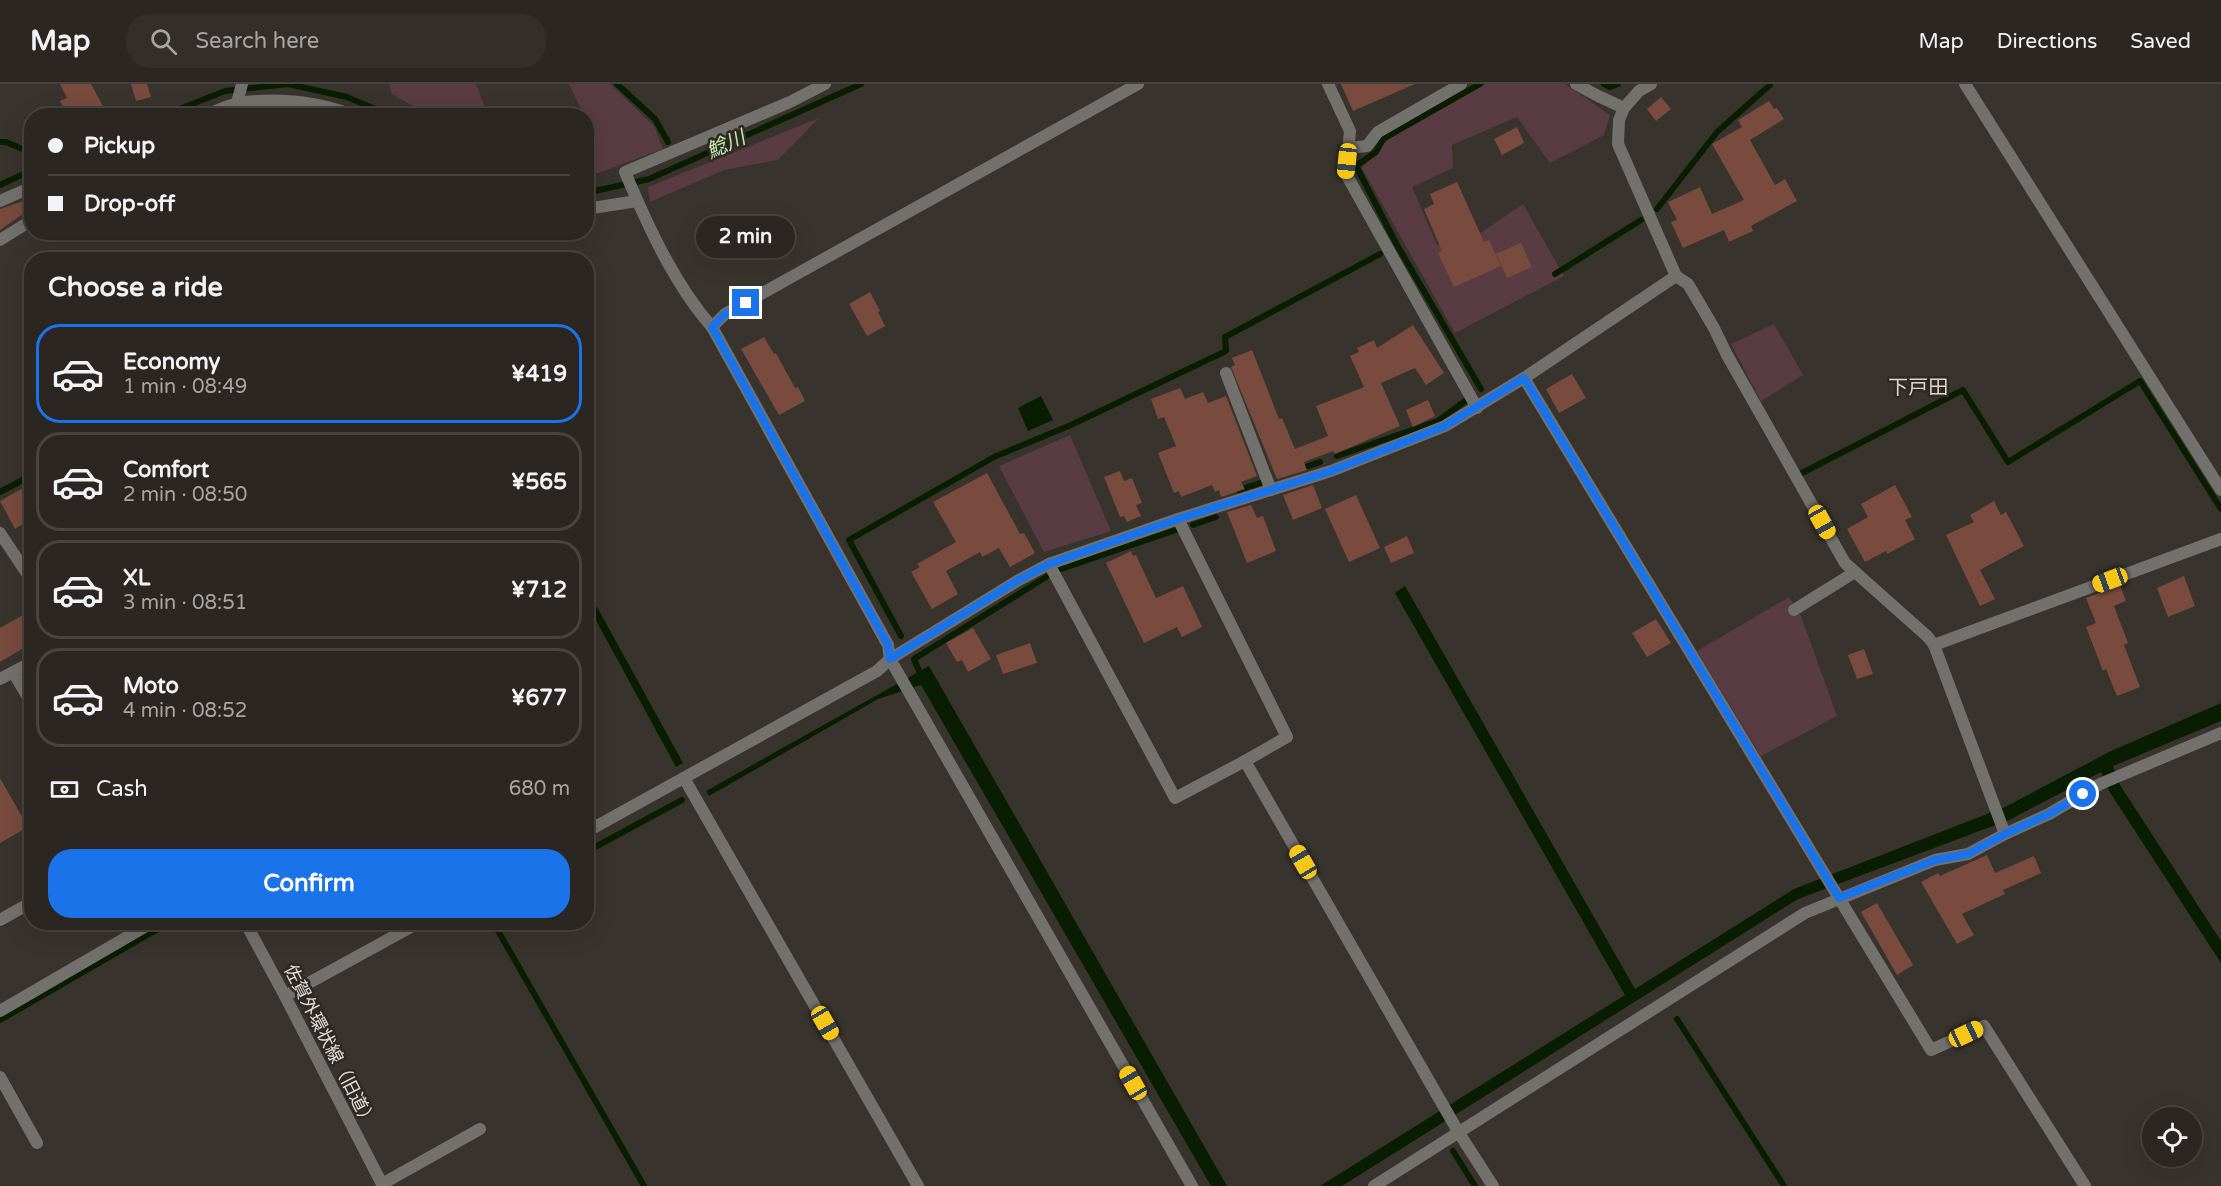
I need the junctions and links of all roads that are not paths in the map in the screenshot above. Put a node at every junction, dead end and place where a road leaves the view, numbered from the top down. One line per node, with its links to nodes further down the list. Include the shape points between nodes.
1 (242, 84): 9 (street)
2 (825, 84): 16 (street, via 625,172)
3 (1138, 84): 21 (street, via 725,314)
4 (1328, 84): 13 (street, via 1350,131)
5 (1461, 84): 13 (street, via 1378,132 1367,146)
6 (1576, 84): 12 (street)
7 (1651, 84): 12 (street)
8 (1965, 84): 26 (street)
9 (237, 103): 10 (street); 11 (street, via 283,100)
10 (224, 108)
11 (336, 108)
12 (1624, 108): 20 (street, via 1618,144)
13 (1349, 148): 24 (street, via 1346,174)
14 (24, 190): 15 (street)
15 (0, 201)
16 (637, 201): 17 (street); 21 (street, via 692,304)
17 (594, 207)
18 (24, 225): 19 (street)
19 (0, 240)
20 (1676, 276): 23 (street); 32 (street, via 1688,284 1845,563)
21 (712, 327): 35 (street, via 888,645)
22 (1226, 374): 25 (street)
23 (1524, 378): 24 (street); 45 (street)
24 (1477, 408): 25 (street, via 1445,426)
25 (1271, 490): 27 (street)
26 (2221, 490)
27 (1178, 519): 30 (street); 41 (street, via 1287,737)
28 (0, 534): 31 (street)
29 (2221, 539): 34 (street)
30 (1049, 564): 35 (street); 41 (street, via 1175,798)
31 (24, 568)
32 (1855, 572): 33 (street); 34 (street)
33 (1794, 610)
34 (1934, 645): 44 (street)
35 (890, 659): 42 (street, via 877,671); 59 (street)
36 (24, 666): 37 (street)
37 (13, 672): 38 (street); 39 (street)
38 (0, 679)
39 (24, 691)
40 (2221, 733): 44 (street, via 2100,784)
41 (1245, 761): 55 (street)
42 (684, 778): 43 (street); 58 (street)
43 (594, 828)
44 (2005, 834): 45 (street, via 1968,854 1935,860)
45 (1839, 898): 55 (street, via 1805,913); 62 (street, via 1931,1050 1984,1026)
46 (24, 906): 47 (street)
47 (0, 920)
48 (139, 930): 52 (street)
49 (249, 930): 51 (street, 佐賀外環状線（旧道）)
50 (405, 930): 51 (street)
51 (285, 996): 57 (street, 佐賀外環状線（旧道）)
52 (0, 1011)
53 (0, 1077): 56 (street)
54 (480, 1129): 57 (street)
55 (1457, 1129): 60 (street); 61 (street)
56 (37, 1143)
57 (382, 1185)
58 (918, 1186)
59 (1192, 1186)
60 (1374, 1186)
61 (1493, 1186)
62 (2085, 1186)

